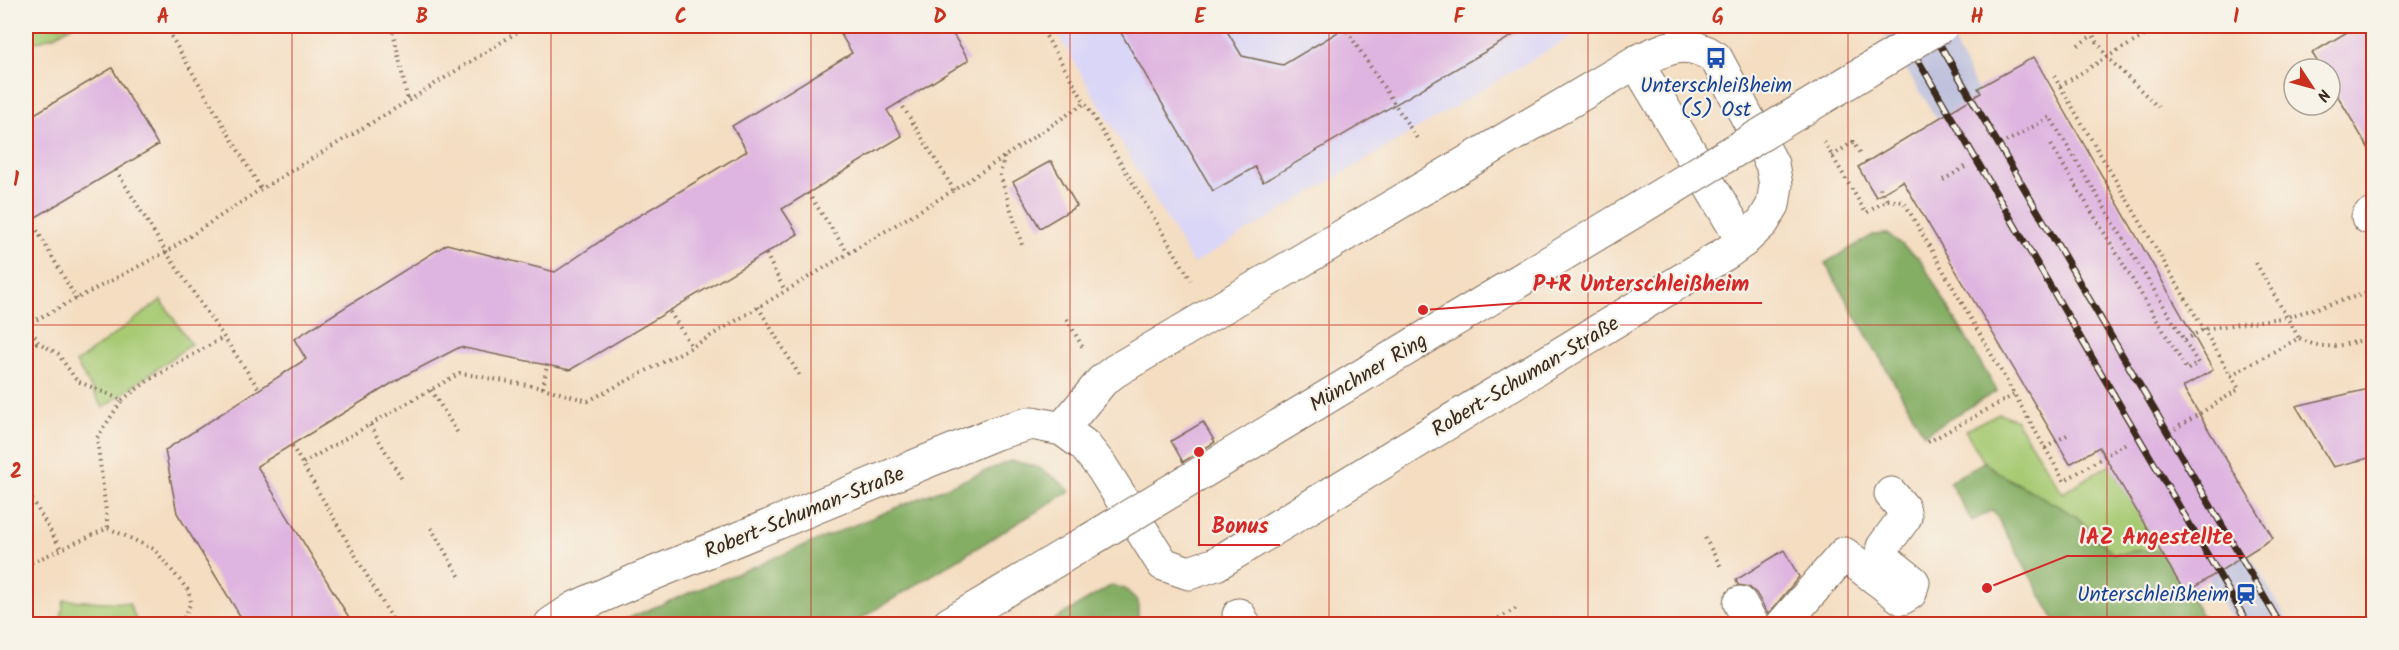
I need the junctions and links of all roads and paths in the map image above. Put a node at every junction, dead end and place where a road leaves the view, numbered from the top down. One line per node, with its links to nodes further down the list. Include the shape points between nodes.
1 (165, 26): 31 (path)
2 (392, 26): 16 (path)
3 (526, 26): 16 (path)
4 (1040, 26): 18 (path)
5 (1344, 26): 21 (path)
6 (1941, 26): 92 (street, Münchner Ring, bridge)
7 (2087, 26): 9 (path)
8 (2162, 26): 12 (path)
9 (2093, 35): 11 (path); 12 (path)
10 (1684, 36): 13 (street, Robert-Schuman-Straße); 36 (street, Robert-Schuman-Straße, via 1716,58 1772,164 1776,185 1773,205 1763,222)
11 (2078, 45)
12 (2107, 57): 15 (path); 19 (path)
13 (1636, 62): 36 (street); 47 (street, Robert-Schuman-Straße)
14 (2054, 76): 15 (path)
15 (2060, 86): 51 (path)
16 (408, 101): 31 (path)
17 (900, 102): 32 (path)
18 (1085, 103): 25 (path); 47 (path)
19 (2158, 107)
20 (1820, 135): 26 (path)
21 (1418, 140)
22 (2006, 142): 55 (path, via 2050,117)
23 (2050, 143): 55 (path, via 2187,370 2198,363)
24 (1861, 155): 26 (path, via 1853,142)
25 (1004, 156): 32 (path); 37 (path, via 1000,175)
26 (1832, 156): 34 (path, via 1866,213)
27 (1965, 166): 29 (path)
28 (116, 170): 38 (path)
29 (1943, 180)
30 (1880, 188): 34 (path)
31 (261, 189): 38 (path)
32 (954, 190): 39 (path)
33 (808, 193): 39 (path)
34 (1887, 200): 66 (path, via 1904,202)
35 (31, 220): 44 (path)
36 (1743, 241): 69 (street, Robert-Schuman-Straße, via 1215,564 1189,573 1163,564 1101,466 1084,445)
37 (1023, 248)
38 (166, 252): 44 (path); 52 (path)
39 (848, 253): 42 (path)
40 (766, 254): 42 (path)
41 (2256, 263): 48 (path)
42 (785, 291): 45 (path)
43 (2373, 291): 48 (path)
44 (77, 300): 50 (path)
45 (758, 308): 57 (path); 62 (path)
46 (670, 312): 57 (path)
47 (1210, 315): 69 (street, Robert-Schuman-Straße, via 1102,381)
48 (2287, 317): 51 (path); 54 (path)
49 (1067, 319): 58 (path)
50 (27, 325): 56 (path)
51 (2204, 328): 55 (path); 61 (path)
52 (224, 337): 64 (path); 67 (path)
53 (2373, 337): 54 (path, via 2332,347 2314,346)
54 (2299, 338): 61 (path)
55 (2185, 340)
56 (39, 342): 59 (path); 67 (path, via 58,354 77,381)
57 (692, 347): 63 (path, via 588,400)
58 (1084, 350)
59 (26, 351)
60 (547, 365): 63 (path)
61 (2231, 375): 70 (path, via 2239,389)
62 (801, 378)
63 (543, 388): 65 (path, via 460,374)
64 (259, 389)
65 (431, 390): 68 (path); 71 (path)
66 (2014, 395): 73 (path); 76 (path)
67 (122, 400): 81 (path, via 97,438)
68 (370, 425): 77 (path); 78 (path)
69 (1062, 429): 91 (street, Robert-Schuman-Straße, via 1032,423 996,433 635,581 575,608)
70 (2175, 429)
71 (459, 435)
72 (2067, 435): 76 (path)
73 (1928, 442)
74 (2128, 442): 76 (path, via 2064,481)
75 (292, 446): 77 (path)
76 (2045, 448)
77 (303, 463): 90 (path)
78 (403, 481)
79 (26, 489): 84 (path)
80 (1891, 494): 94 (street, via 1905,517 1883,547 1884,559 1913,582 1910,593 1902,598 1844,554)
81 (108, 528): 84 (path); 89 (path, via 154,549 188,590 192,602)
82 (431, 528): 87 (path)
83 (1705, 538): 86 (path)
84 (61, 549): 85 (path)
85 (26, 565)
86 (1723, 571)
87 (461, 579)
88 (1519, 607): 93 (path)
89 (181, 624)
90 (395, 624)
91 (551, 624)
92 (949, 624)
93 (1488, 624)
94 (1783, 624)

